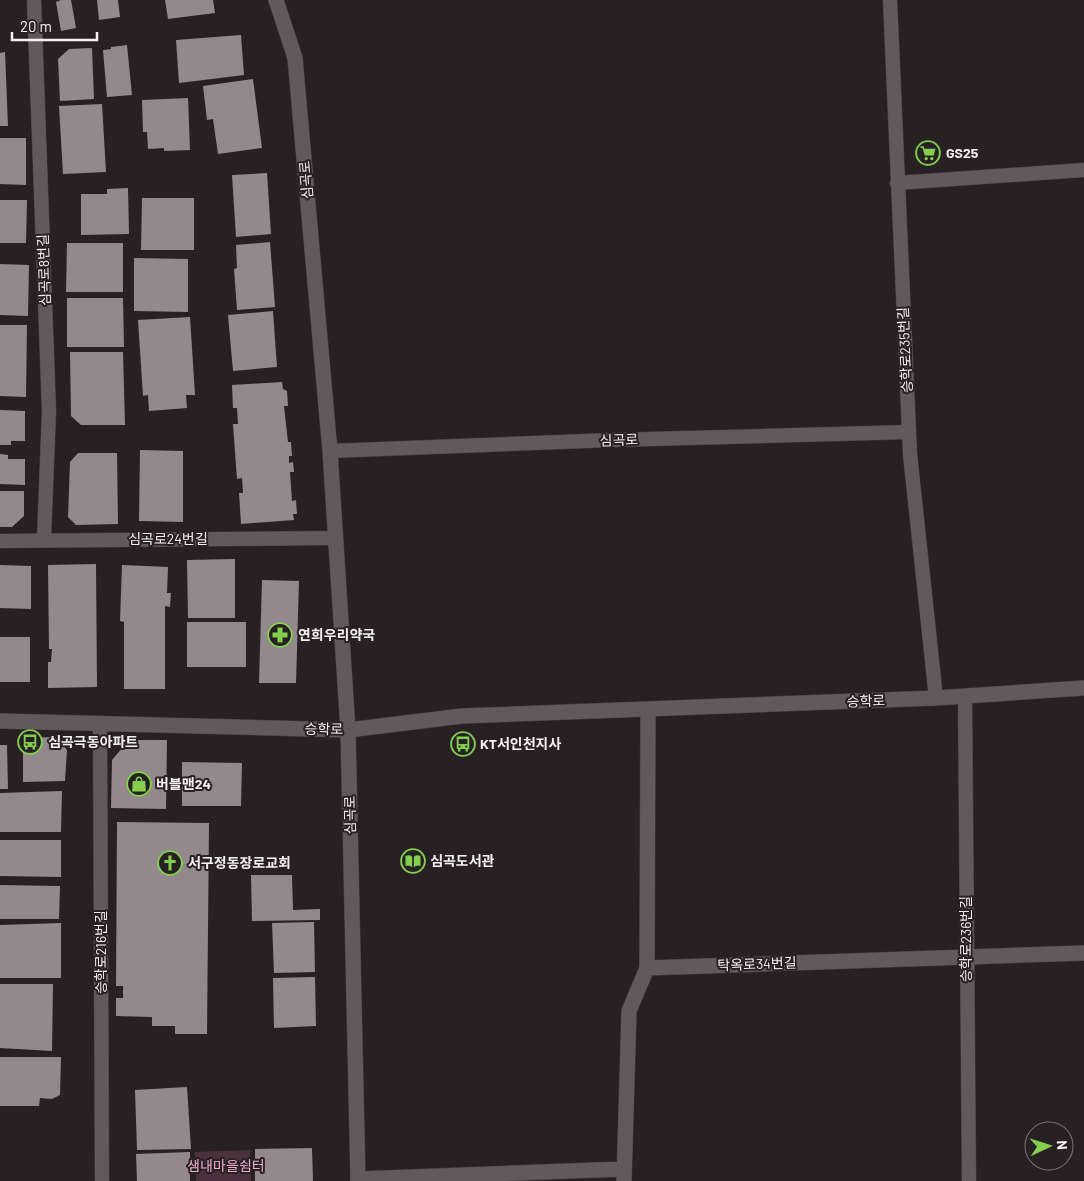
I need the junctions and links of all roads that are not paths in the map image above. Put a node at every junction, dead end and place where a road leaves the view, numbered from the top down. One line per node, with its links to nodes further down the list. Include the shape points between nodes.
1 (34, 0): 9 (lane, 심곡로8번길, via 49,411)
2 (276, 0): 7 (street, 심곡로, via 295,58)
3 (890, 0): 5 (lane, 승학로235번길)
4 (1084, 170): 5 (lane)
5 (897, 183): 6 (lane, 승학로235번길)
6 (909, 432): 7 (lane, 심곡로); 13 (lane, 승학로235번길)
7 (330, 451): 8 (street, 심곡로)
8 (335, 538): 9 (lane, 심곡로24번길); 17 (street, 심곡로)
9 (44, 539): 10 (lane, 심곡로24번길)
10 (0, 541)
11 (1084, 688): 12 (street, 승학로)
12 (964, 696): 13 (street, 승학로); 19 (lane, 승학로236번길)
13 (936, 698): 14 (street, 승학로)
14 (648, 709): 17 (street, 승학로, via 462,716); 20 (street)
15 (0, 721): 16 (street, 승학로)
16 (100, 723): 17 (street, 승학로); 23 (lane, 승학로216번길)
17 (348, 730): 22 (street, 심곡로)
18 (1084, 953): 19 (street, 탁옥로34번길)
19 (966, 956): 20 (street, 탁옥로34번길); 24 (lane, 승학로236번길)
20 (647, 968): 21 (street, via 629,1011)
21 (624, 1175): 22 (street, 심곡로)
22 (358, 1180)
23 (102, 1181)
24 (970, 1181)

